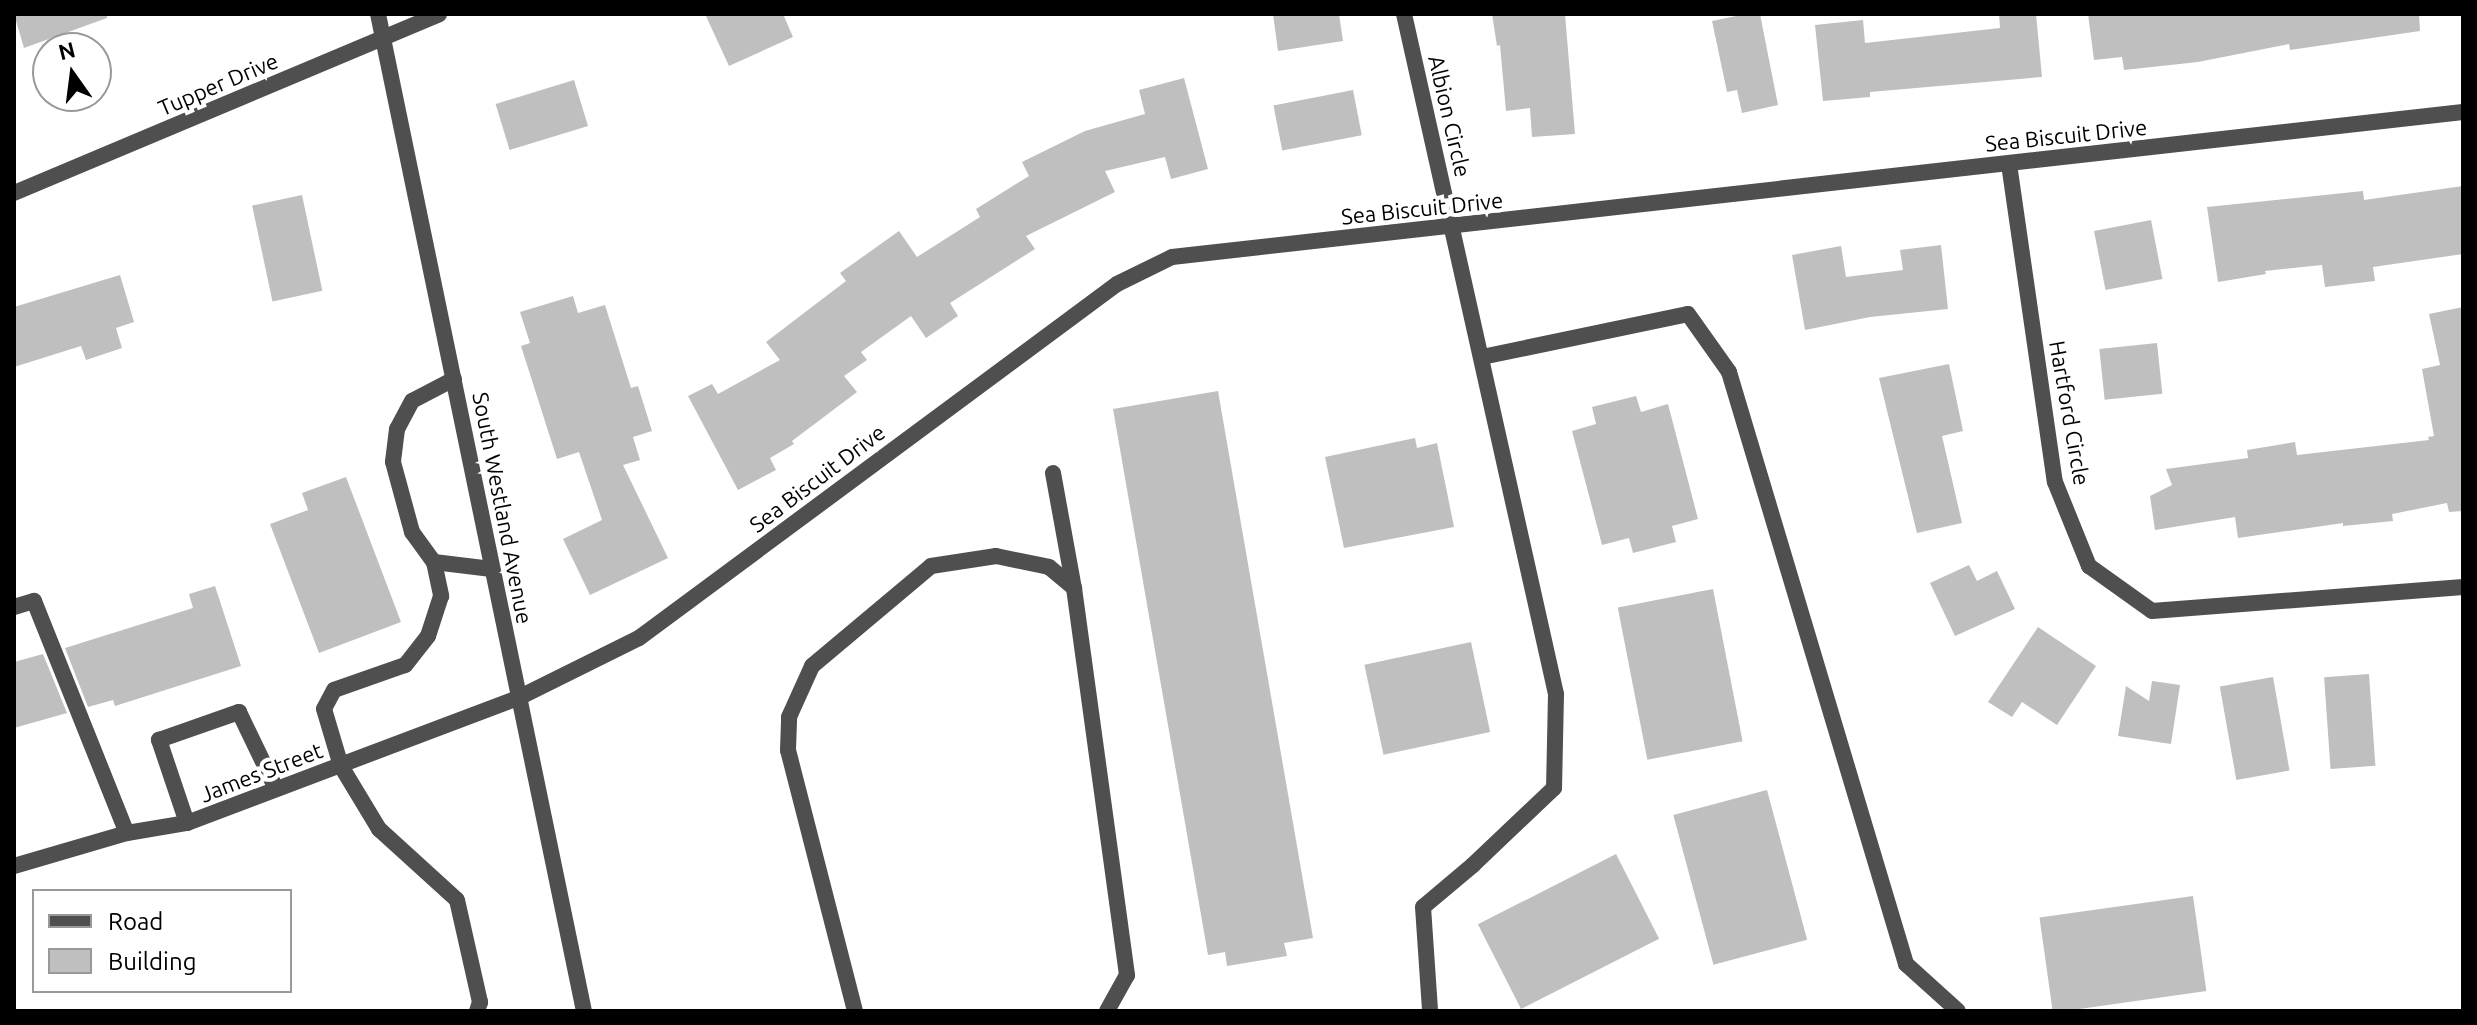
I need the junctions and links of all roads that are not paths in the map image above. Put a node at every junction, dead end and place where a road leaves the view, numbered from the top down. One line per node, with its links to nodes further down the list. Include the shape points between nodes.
1 (378, 14): 4 (street, South Westland Avenue)
2 (439, 14): 4 (street, Tupper Drive)
3 (1404, 14): 8 (street, Albion Circle)
4 (384, 39): 7 (street, Tupper Drive); 10 (street, South Westland Avenue)
5 (2463, 112): 6 (street, Sea Biscuit Drive)
6 (2009, 164): 8 (street, Sea Biscuit Drive); 14 (street, Hartford Circle, via 2055,482 2089,566 2152,611)
7 (14, 193)
8 (1454, 227): 9 (street, Albion Circle); 17 (street, Sea Biscuit Drive, via 1172,257 1117,284 639,638)
9 (1482, 357): 27 (street, Albion Circle, via 1556,694 1554,788 1423,907); 28 (street, via 1688,314 1729,372 1906,964)
10 (454, 379): 12 (street, via 412,401 397,429 393,462 412,532); 13 (street, South Westland Avenue)
11 (1053, 473): 15 (street)
12 (434, 562): 13 (street); 18 (street, via 441,596 428,636 405,665 334,690 324,709)
13 (492, 569): 17 (street, South Westland Avenue)
14 (2463, 587)
15 (1074, 588): 25 (street, via 1049,567 996,556 931,566 812,666 789,717 788,750); 26 (street, via 1127,975)
16 (14, 607): 21 (street, via 34,601)
17 (518, 698): 18 (street, James Street); 24 (street, South Westland Avenue)
18 (341, 766): 19 (street, James Street); 23 (street, via 379,829 457,900 480,1002)
19 (276, 789): 20 (street, James Street); 20 (street, via 239,712 159,740)
20 (187, 823): 21 (street, James Street)
21 (127, 833): 22 (street, James Street)
22 (14, 866)
23 (477, 1011)
24 (584, 1011)
25 (855, 1011)
26 (1107, 1011)
27 (1430, 1011)
28 (1958, 1011)

